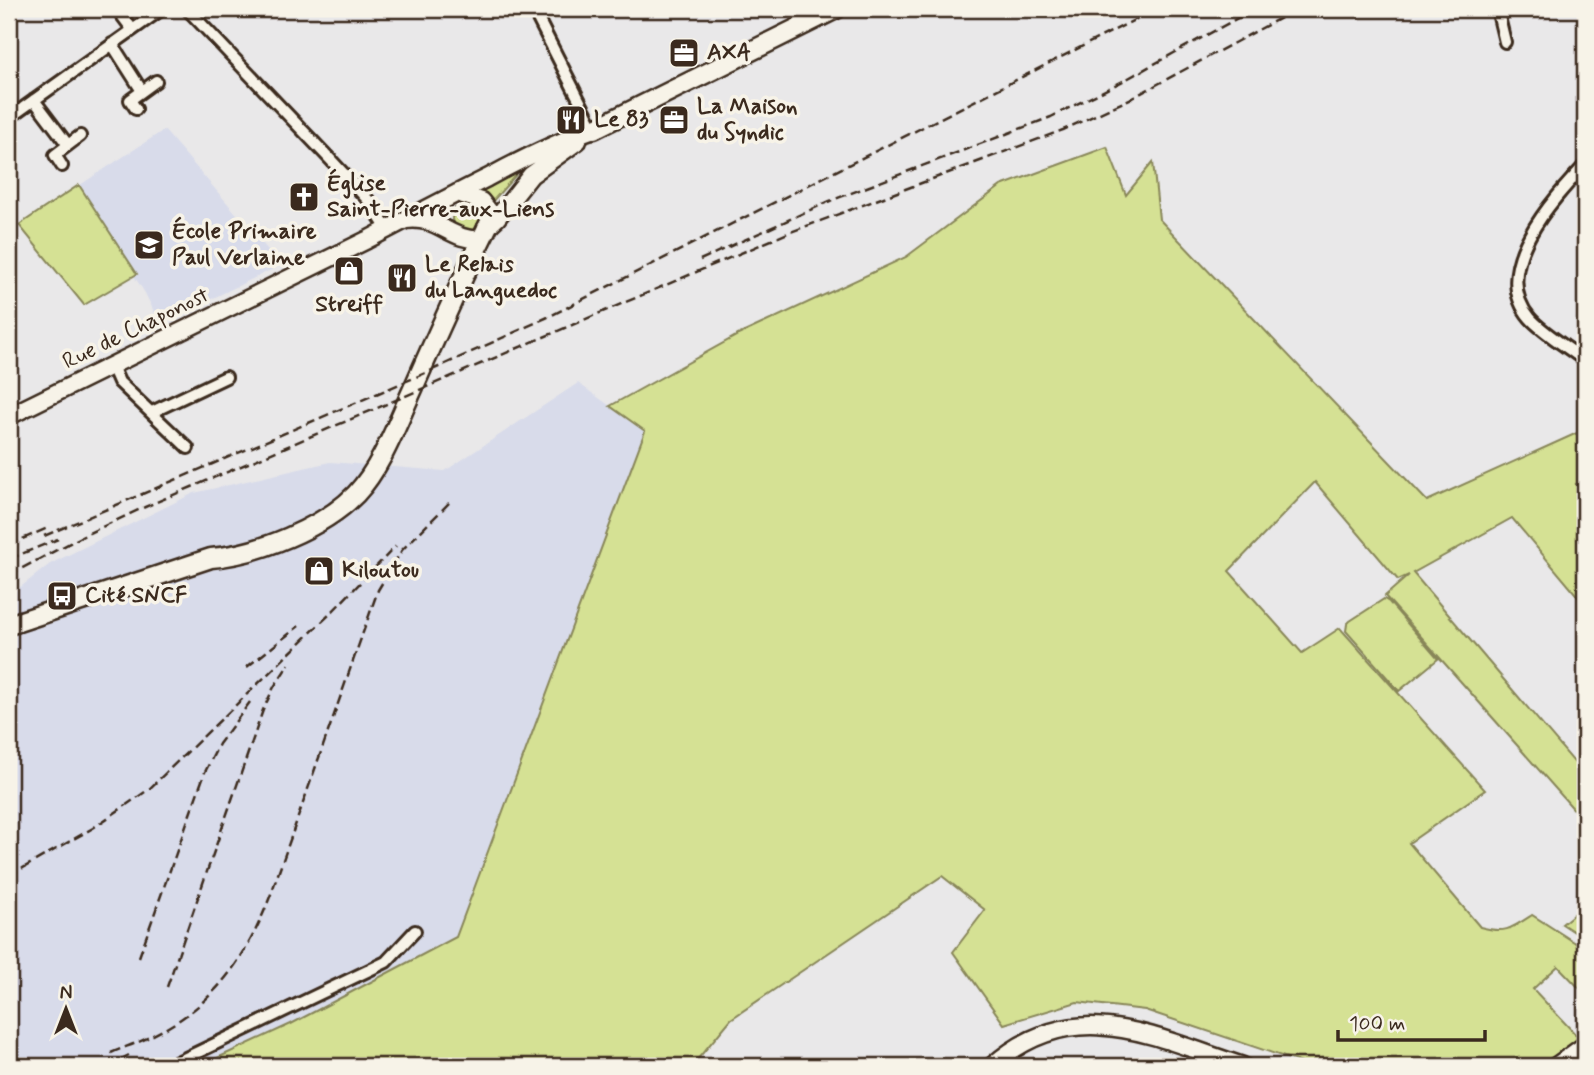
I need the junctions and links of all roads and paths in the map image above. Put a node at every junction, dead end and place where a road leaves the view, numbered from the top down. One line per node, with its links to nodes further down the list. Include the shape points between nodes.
1 (117, 9): 7 (street)
2 (162, 9): 7 (street)
3 (187, 9): 22 (street, via 376,210)
4 (533, 9): 15 (street)
5 (836, 9): 15 (main road)
6 (1515, 9): 8 (street, via 1499,17)
7 (132, 29): 9 (street)
8 (1505, 42)
9 (111, 44): 11 (street); 12 (street)
10 (156, 82): 11 (street)
11 (142, 91): 13 (street, via 130,100)
12 (34, 100): 14 (street); 18 (street)
13 (136, 108)
14 (9, 118)
15 (594, 130): 17 (main road); 23 (main road, via 531,175)
16 (80, 136): 18 (street)
17 (561, 140): 21 (main road, Rue de Chaponost); 23 (main road, via 531,163 493,205)
18 (68, 145): 20 (street, via 55,155)
19 (1585, 165): 26 (street, via 1555,196 1525,244 1517,289 1530,318)
20 (62, 166)
21 (457, 193): 22 (main road, Rue de Chaponost); 23 (main road, via 481,201); 24 (main road, via 447,214)
22 (399, 223): 24 (main road, via 433,222); 27 (main road, Rue de Chaponost)
23 (487, 228): 24 (main road, via 467,240); 25 (main road)
24 (450, 236): 25 (main road, via 465,256)
25 (451, 304): 32 (main road, via 382,455 358,492 337,511 311,525 227,548 211,558)
26 (1585, 361)
27 (112, 366): 29 (street, via 120,382); 30 (main road, Rue de Chaponost)
28 (226, 377): 29 (street)
29 (152, 412): 31 (street)
30 (9, 416)
31 (188, 448)
32 (9, 625)
33 (415, 931): 35 (street, via 386,962)
34 (1585, 1046): 38 (main road); 39 (main road)
35 (169, 1066)
36 (992, 1066): 37 (main road, via 1033,1038 1082,1025 1135,1031)
37 (1242, 1066)
38 (1556, 1066)
39 (1571, 1066)

